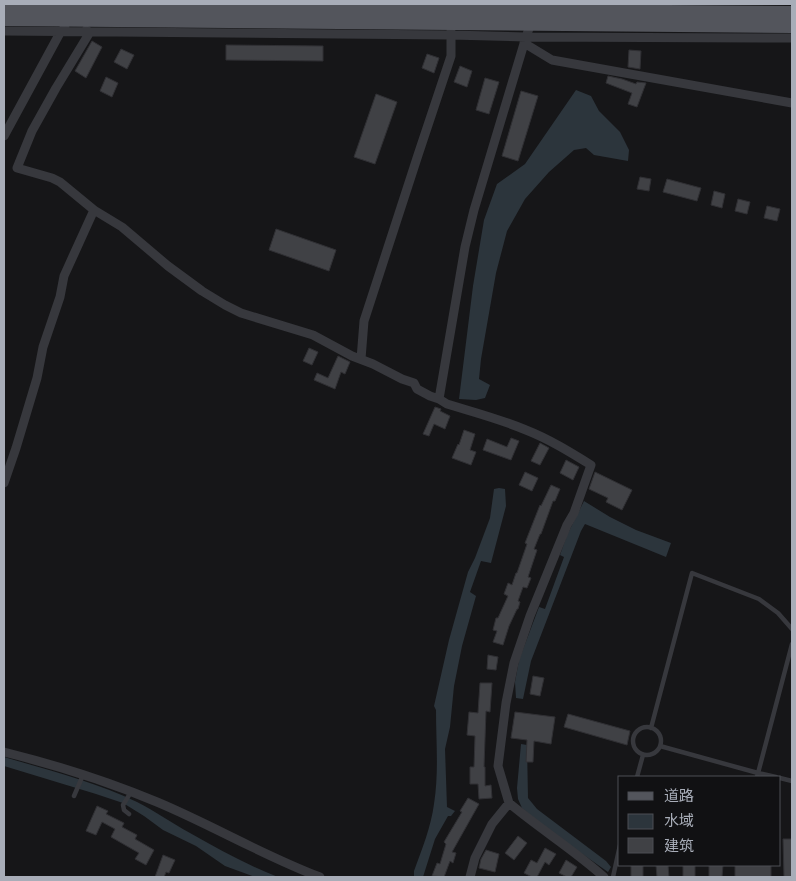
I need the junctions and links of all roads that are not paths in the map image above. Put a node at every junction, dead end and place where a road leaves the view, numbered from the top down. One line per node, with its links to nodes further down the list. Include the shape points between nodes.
1 (4, 7): 4 (main road)
2 (192, 11): 4 (main road); 8 (main road); 9 (main road)
3 (792, 13): 5 (main road)
4 (73, 14): 6 (main road); 11 (street); 12 (street)
5 (668, 18): 7 (main road); 9 (main road)
6 (4, 19)
7 (792, 26)
8 (451, 29): 9 (main road); 12 (street); 17 (street, via 451,56 364,322)
9 (529, 29): 13 (street); 14 (street, via 552,60); 18 (street, via 465,247)
10 (4, 31): 11 (street)
11 (61, 31): 12 (street); 15 (street)
12 (90, 32): 16 (street, via 32,131 17,168 60,182)
13 (792, 38)
14 (792, 103)
15 (4, 136)
16 (94, 210): 17 (street, via 122,227 168,266 225,305 313,335); 19 (street, via 64,276)
17 (361, 359): 18 (street, via 414,383 417,389)
18 (440, 399): 31 (street, via 526,430 591,465 514,663 498,766)
19 (4, 483)
20 (792, 629): 22 (lane, via 759,599 692,572)
21 (792, 644): 26 (lane)
22 (651, 728): 23 (lane, via 660,735); 25 (lane, via 640,729 633,737 634,748)
23 (660, 746): 25 (lane, via 654,754); 26 (lane)
24 (4, 752): 28 (street, via 62,767)
25 (643, 755): 27 (lane)
26 (757, 775)
27 (637, 776)
28 (83, 777): 29 (street); 30 (lane)
29 (130, 794): 32 (lane, via 123,805); 34 (street, via 157,802)
30 (74, 796)
31 (508, 803): 37 (street, via 492,824 475,858); 38 (street)
32 (129, 814)
33 (618, 853): 39 (lane)
34 (295, 868): 35 (street); 36 (street)
35 (292, 877)
36 (320, 877)
37 (470, 877)
38 (604, 877)
39 (612, 877)

